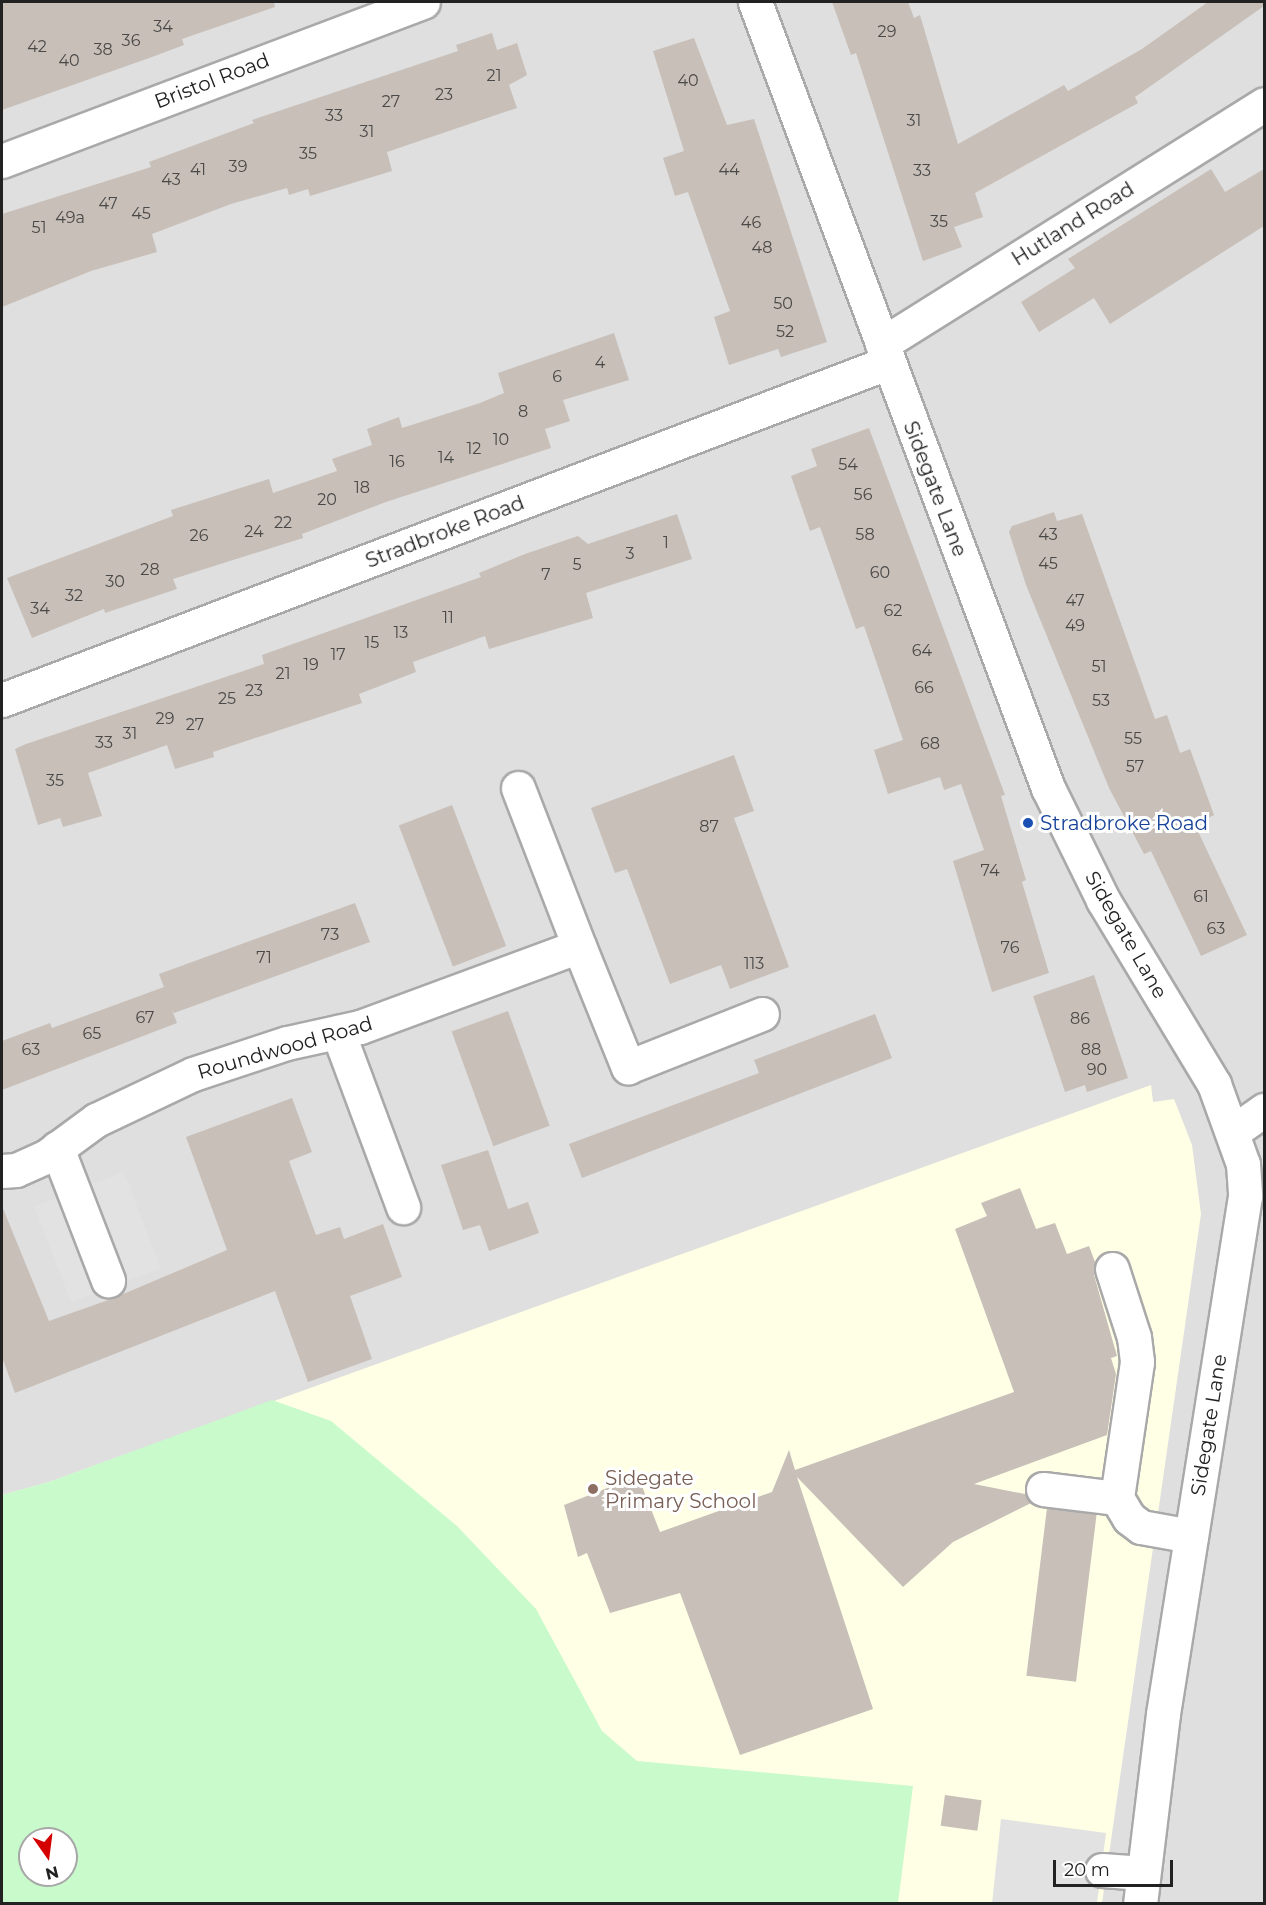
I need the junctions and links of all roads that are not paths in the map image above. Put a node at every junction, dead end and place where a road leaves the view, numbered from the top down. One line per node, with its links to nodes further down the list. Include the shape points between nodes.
1 (423, 2): 4 (street, Bristol Road)
2 (755, 2): 5 (street, Sidegate Lane)
3 (1264, 104): 5 (street, Hutland Road)
4 (2, 162)
5 (885, 354): 6 (street, Stradbroke Road); 12 (street, Sidegate Lane, via 1048,788 1103,900 1214,1084)
6 (2, 700)
7 (518, 788): 8 (street)
8 (579, 946): 9 (street, via 628,1066); 10 (street, Roundwood Road)
9 (762, 1014)
10 (338, 1032): 13 (street, Roundwood Road, via 193,1074 96,1120); 15 (street)
11 (1264, 1110): 12 (street)
12 (1234, 1131): 20 (street, Sidegate Lane, via 1245,1196)
13 (57, 1148): 14 (street, Roundwood Road, via 16,1170); 17 (street)
14 (2, 1171)
15 (403, 1207)
16 (1112, 1269): 19 (street, via 1134,1337 1137,1362)
17 (108, 1280)
18 (1043, 1489): 19 (street)
19 (1117, 1498): 20 (street, via 1141,1527)
20 (1191, 1536): 22 (street, Sidegate Lane)
21 (1102, 1870): 22 (street)
22 (1141, 1888)

